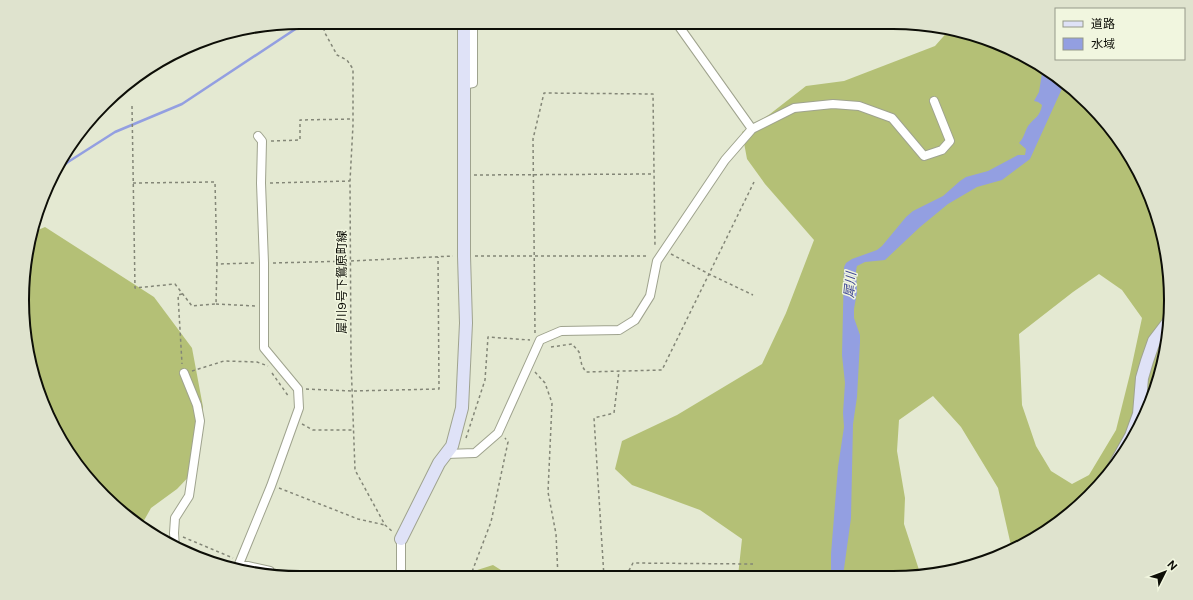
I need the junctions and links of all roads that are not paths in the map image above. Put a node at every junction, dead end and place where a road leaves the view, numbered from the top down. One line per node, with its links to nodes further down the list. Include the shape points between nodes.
1 (464, 29): 4 (street)
2 (473, 29): 4 (street, via 473,83)
3 (681, 29): 6 (street)
4 (463, 84): 11 (street, via 466,323 462,408 452,446)
5 (934, 101): 6 (street, via 950,141 942,150 924,156 892,118 859,106 833,104 794,108)
6 (752, 129): 11 (street, via 725,160 656,258 650,296 635,320 619,330 561,331 540,340 498,433 475,453)
7 (260, 138): 14 (street, via 264,348 298,389 299,408 239,564)
8 (1162, 330): 10 (street, via 1154,341 1142,378)
9 (184, 373): 13 (street, via 197,405 200,421 189,496 176,518)
10 (1139, 413)
11 (446, 454): 12 (street)
12 (400, 539): 15 (street)
13 (174, 540)
14 (250, 567)
15 (401, 571)

